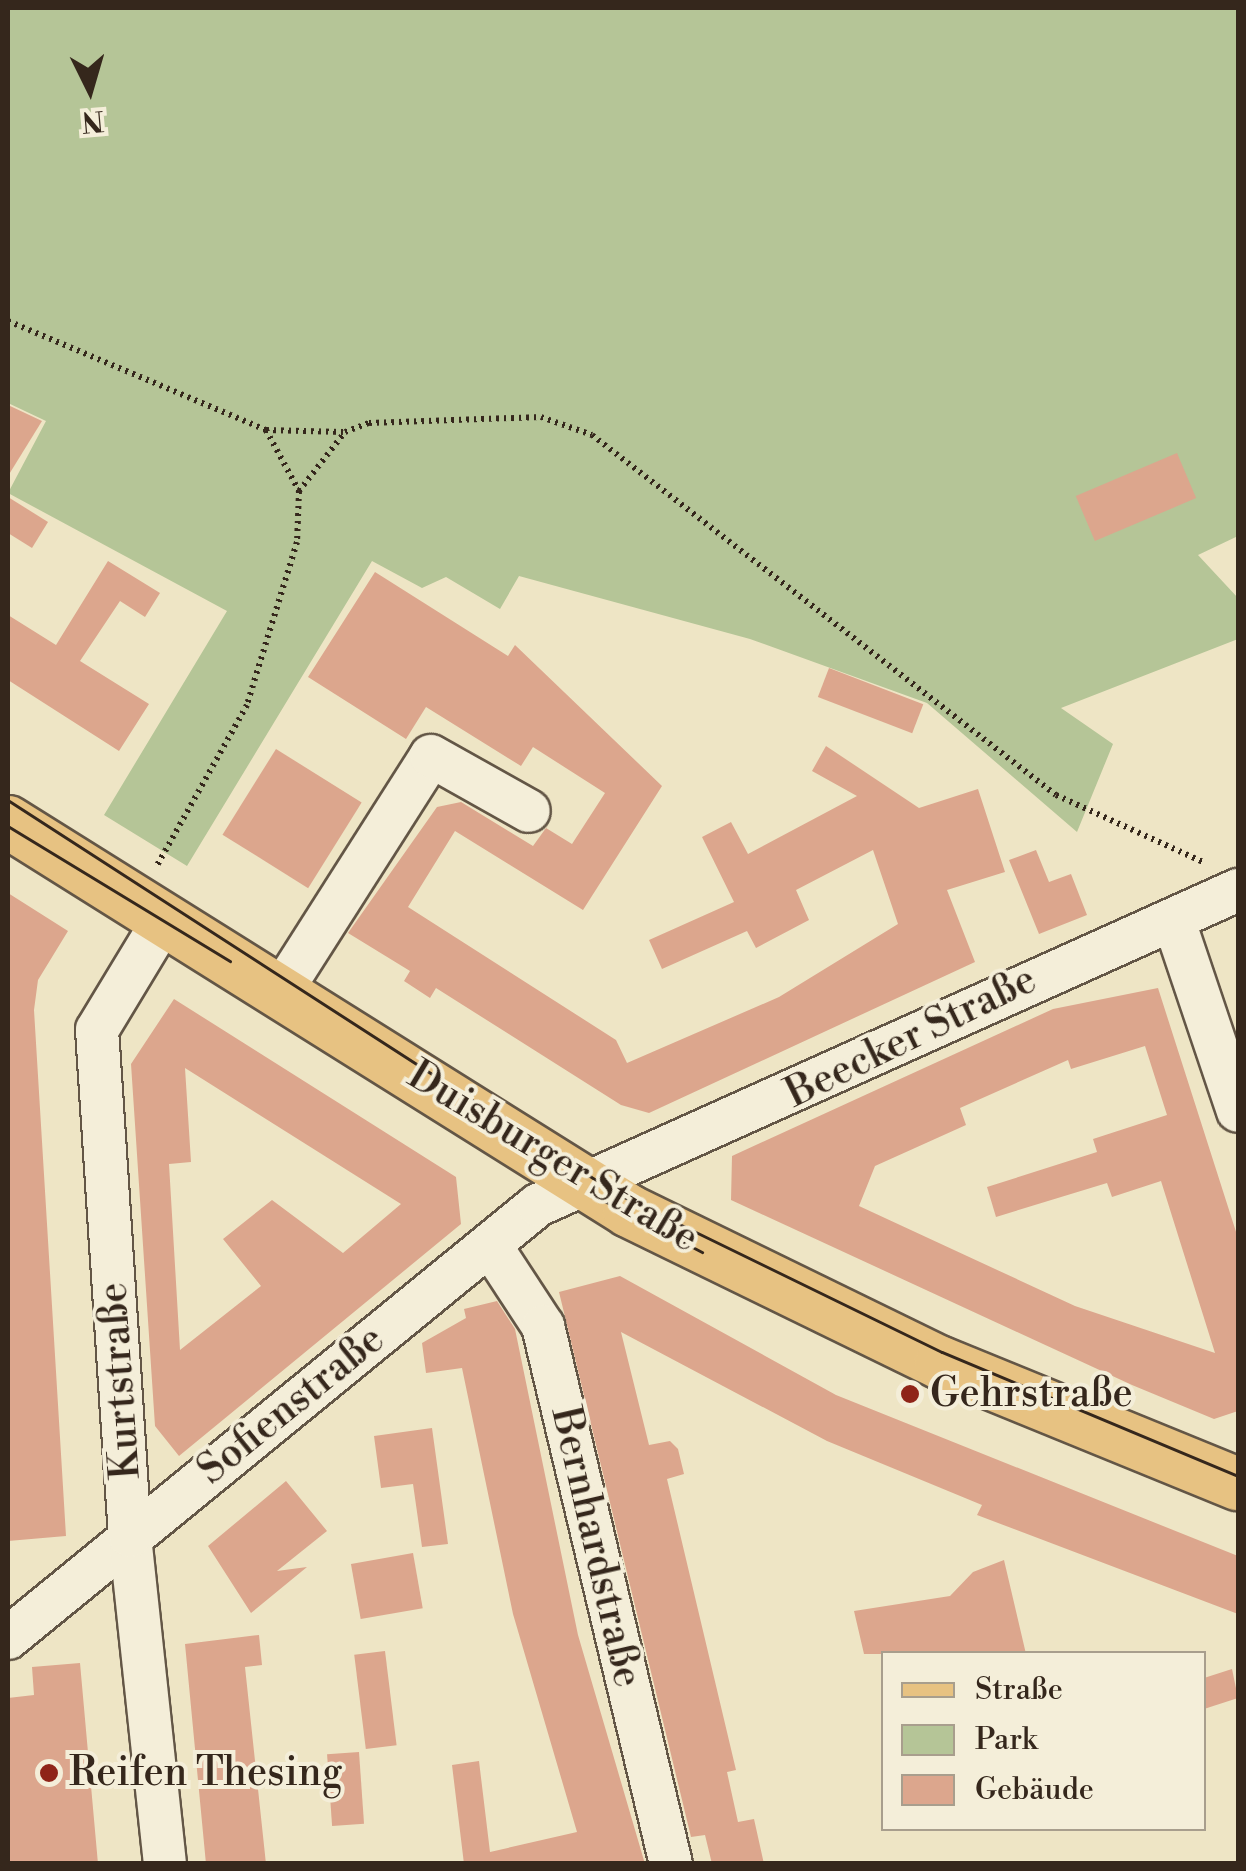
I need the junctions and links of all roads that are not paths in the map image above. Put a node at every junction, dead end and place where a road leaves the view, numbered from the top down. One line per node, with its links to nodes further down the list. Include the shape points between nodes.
1 (529, 811): 6 (street, via 431,756)
2 (8, 822): 4 (main road, Duisburger Straße)
3 (1230, 880): 5 (street, Beecker Straße)
4 (151, 907): 6 (main road, Duisburger Straße); 11 (street, Kurtstraße, via 97,1030)
5 (1175, 924): 7 (street); 8 (street, Beecker Straße, via 1046,972 658,1158)
6 (282, 990): 8 (main road, Duisburger Straße)
7 (1238, 1110)
8 (582, 1183): 9 (street, Sofienstraße); 10 (main road, Duisburger Straße, via 941,1362)
9 (490, 1245): 11 (street, Sofienstraße); 14 (street, Bernhardstraße, via 543,1326)
10 (1238, 1484)
11 (130, 1536): 12 (street, Sofienstraße); 13 (street, Kurtstraße)
12 (8, 1638)
13 (165, 1864)
14 (672, 1864)

